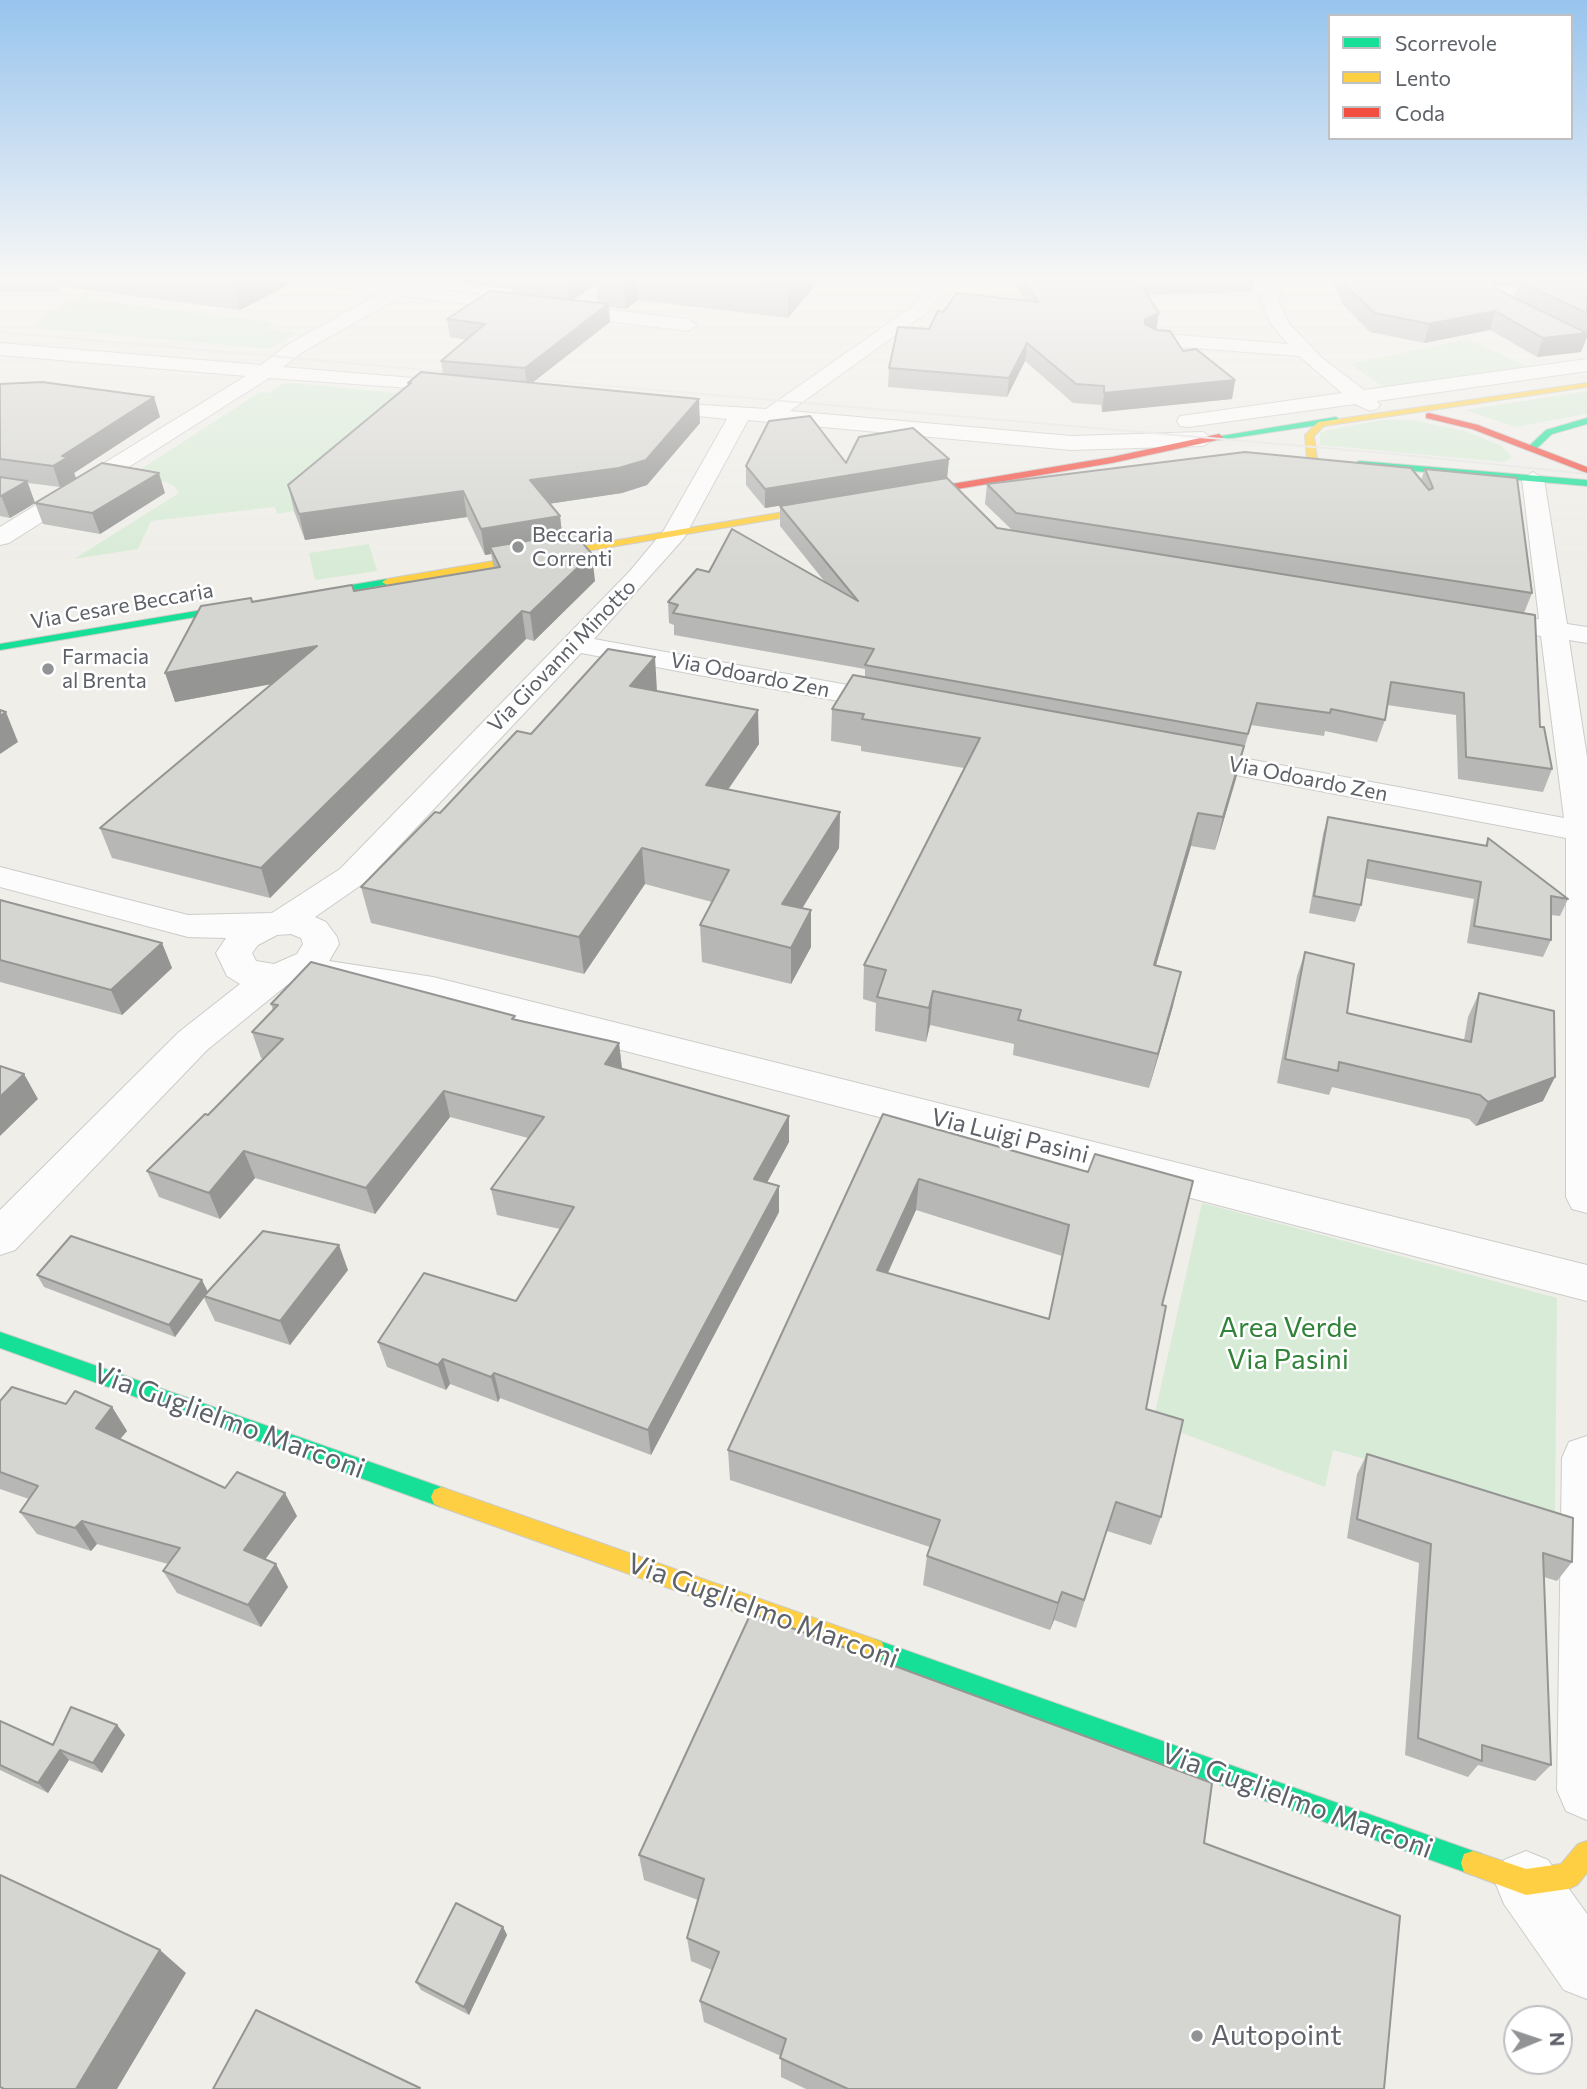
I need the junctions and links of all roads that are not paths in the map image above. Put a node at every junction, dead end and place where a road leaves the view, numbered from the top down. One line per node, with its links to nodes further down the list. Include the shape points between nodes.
1 (261, 373): 29 (street)
2 (345, 373): 7 (street)
3 (829, 373): 13 (street)
4 (1331, 373): 8 (street)
5 (1524, 373): 8 (street)
6 (1587, 385): 10 (street)
7 (482, 390)
8 (1358, 396): 12 (street); 15 (street)
9 (620, 402): 11 (street)
10 (1407, 411): 12 (street); 18 (street, via 1475,427)
11 (741, 413): 13 (street); 32 (street, Via Giovanni Minotto)
12 (1379, 414): 14 (street)
13 (770, 415): 17 (street, via 1071,443)
14 (1336, 420): 17 (street); 22 (street, via 1310,432)
15 (1188, 421)
16 (1587, 421): 18 (street, via 1549,432)
17 (1203, 439): 21 (street)
18 (1532, 448): 23 (street); 24 (street)
19 (1226, 454): 21 (street)
20 (1293, 458): 22 (street)
21 (1112, 460): 26 (street)
22 (1325, 461): 24 (street)
23 (1587, 470)
24 (1533, 480): 25 (street); 35 (street)
25 (1587, 484)
26 (951, 487): 28 (street); 31 (street)
27 (33, 493): 29 (street)
28 (883, 498)
29 (66, 499): 33 (street)
30 (842, 505): 32 (street, Via Cesare Beccaria)
31 (976, 512)
32 (675, 533): 37 (street, Via Giovanni Minotto); 38 (street, Via Cesare Beccaria)
33 (0, 538)
34 (1498, 621): 35 (street)
35 (1553, 629): 36 (street); 41 (street)
36 (1587, 635)
37 (574, 643): 39 (street, Via Odoardo Zen); 42 (street, Via Giovanni Minotto)
38 (0, 647)
39 (916, 706)
40 (1163, 752): 41 (street, Via Odoardo Zen)
41 (1585, 831): 47 (street)
42 (352, 876): 44 (street, Via Giovanni Minotto); 46 (street, Via Giovanni Minotto)
43 (0, 877): 45 (street, Via Luigi Pasini)
44 (272, 925): 45 (street, Via Luigi Pasini); 46 (street, Via Luigi Pasini, via 306,925); 46 (street, Via Giovanni Minotto, via 238,945)
45 (188, 926): 46 (street, Via Luigi Pasini)
46 (282, 959): 48 (street, Via Giovanni Minotto, via 193,1041); 49 (street, Via Luigi Pasini, via 433,989)
47 (1587, 1197)
48 (0, 1238)
49 (1587, 1283)
50 (0, 1340): 54 (street, Via Guglielmo Marconi)
51 (1587, 1458): 52 (street)
52 (1587, 1790)
53 (1587, 1853): 54 (street, Via Guglielmo Marconi, via 1568,1877)
54 (1526, 1882): 55 (street)
55 (1587, 1967)

